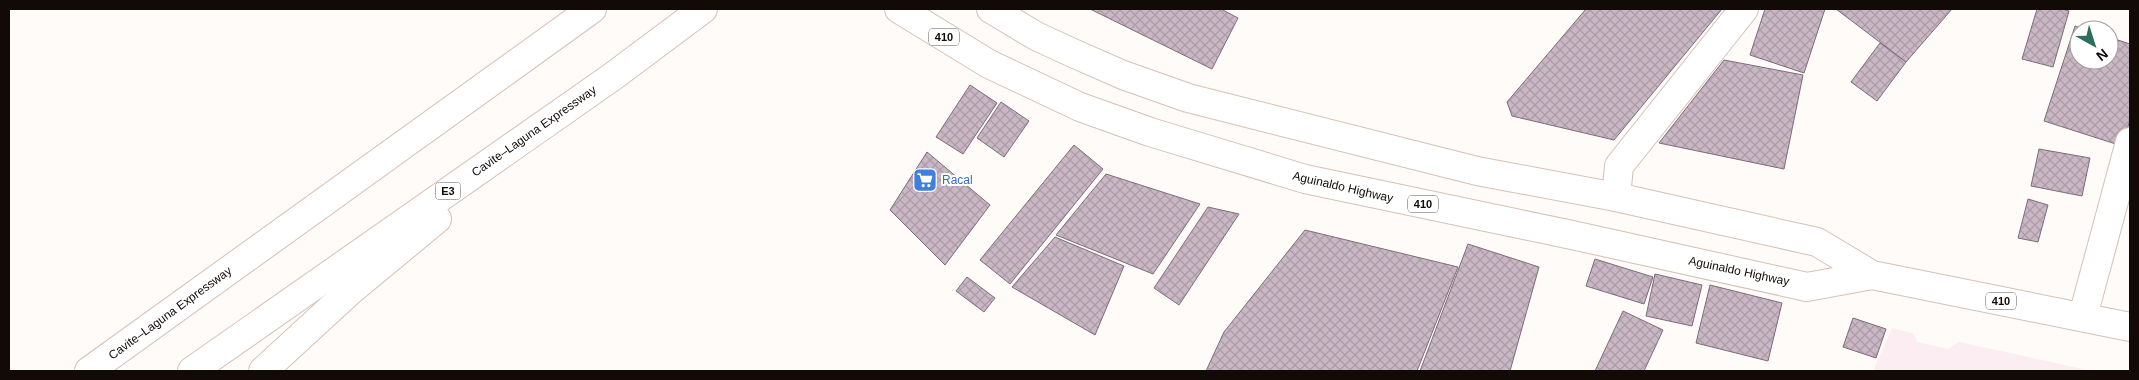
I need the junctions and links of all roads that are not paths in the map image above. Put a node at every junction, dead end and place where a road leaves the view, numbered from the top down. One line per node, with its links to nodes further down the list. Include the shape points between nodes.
1 (592, 9): 12 (main road, Cavite–Laguna Expressway)
2 (703, 9): 6 (main road, Cavite–Laguna Expressway / E3)
3 (899, 9): 9 (main road, Aguinaldo Highway / 410, via 989,64 1080,107 1305,180 1808,287)
4 (991, 9): 8 (main road, Aguinaldo Highway / 410, via 1036,36 1123,75 1188,98 1477,171)
5 (1744, 9): 8 (main road, via 1619,166)
6 (612, 77): 13 (main road, Cavite–Laguna Expressway / E3); 14 (main road, via 350,291)
7 (2130, 142): 10 (main road)
8 (1616, 197): 9 (main road, Aguinaldo Highway / 410, via 1817,242)
9 (1872, 275): 10 (main road, Aguinaldo Highway / 410)
10 (2082, 316): 11 (main road, Aguinaldo Highway / 410)
11 (2130, 327)
12 (89, 371)
13 (192, 371)
14 (263, 371)

